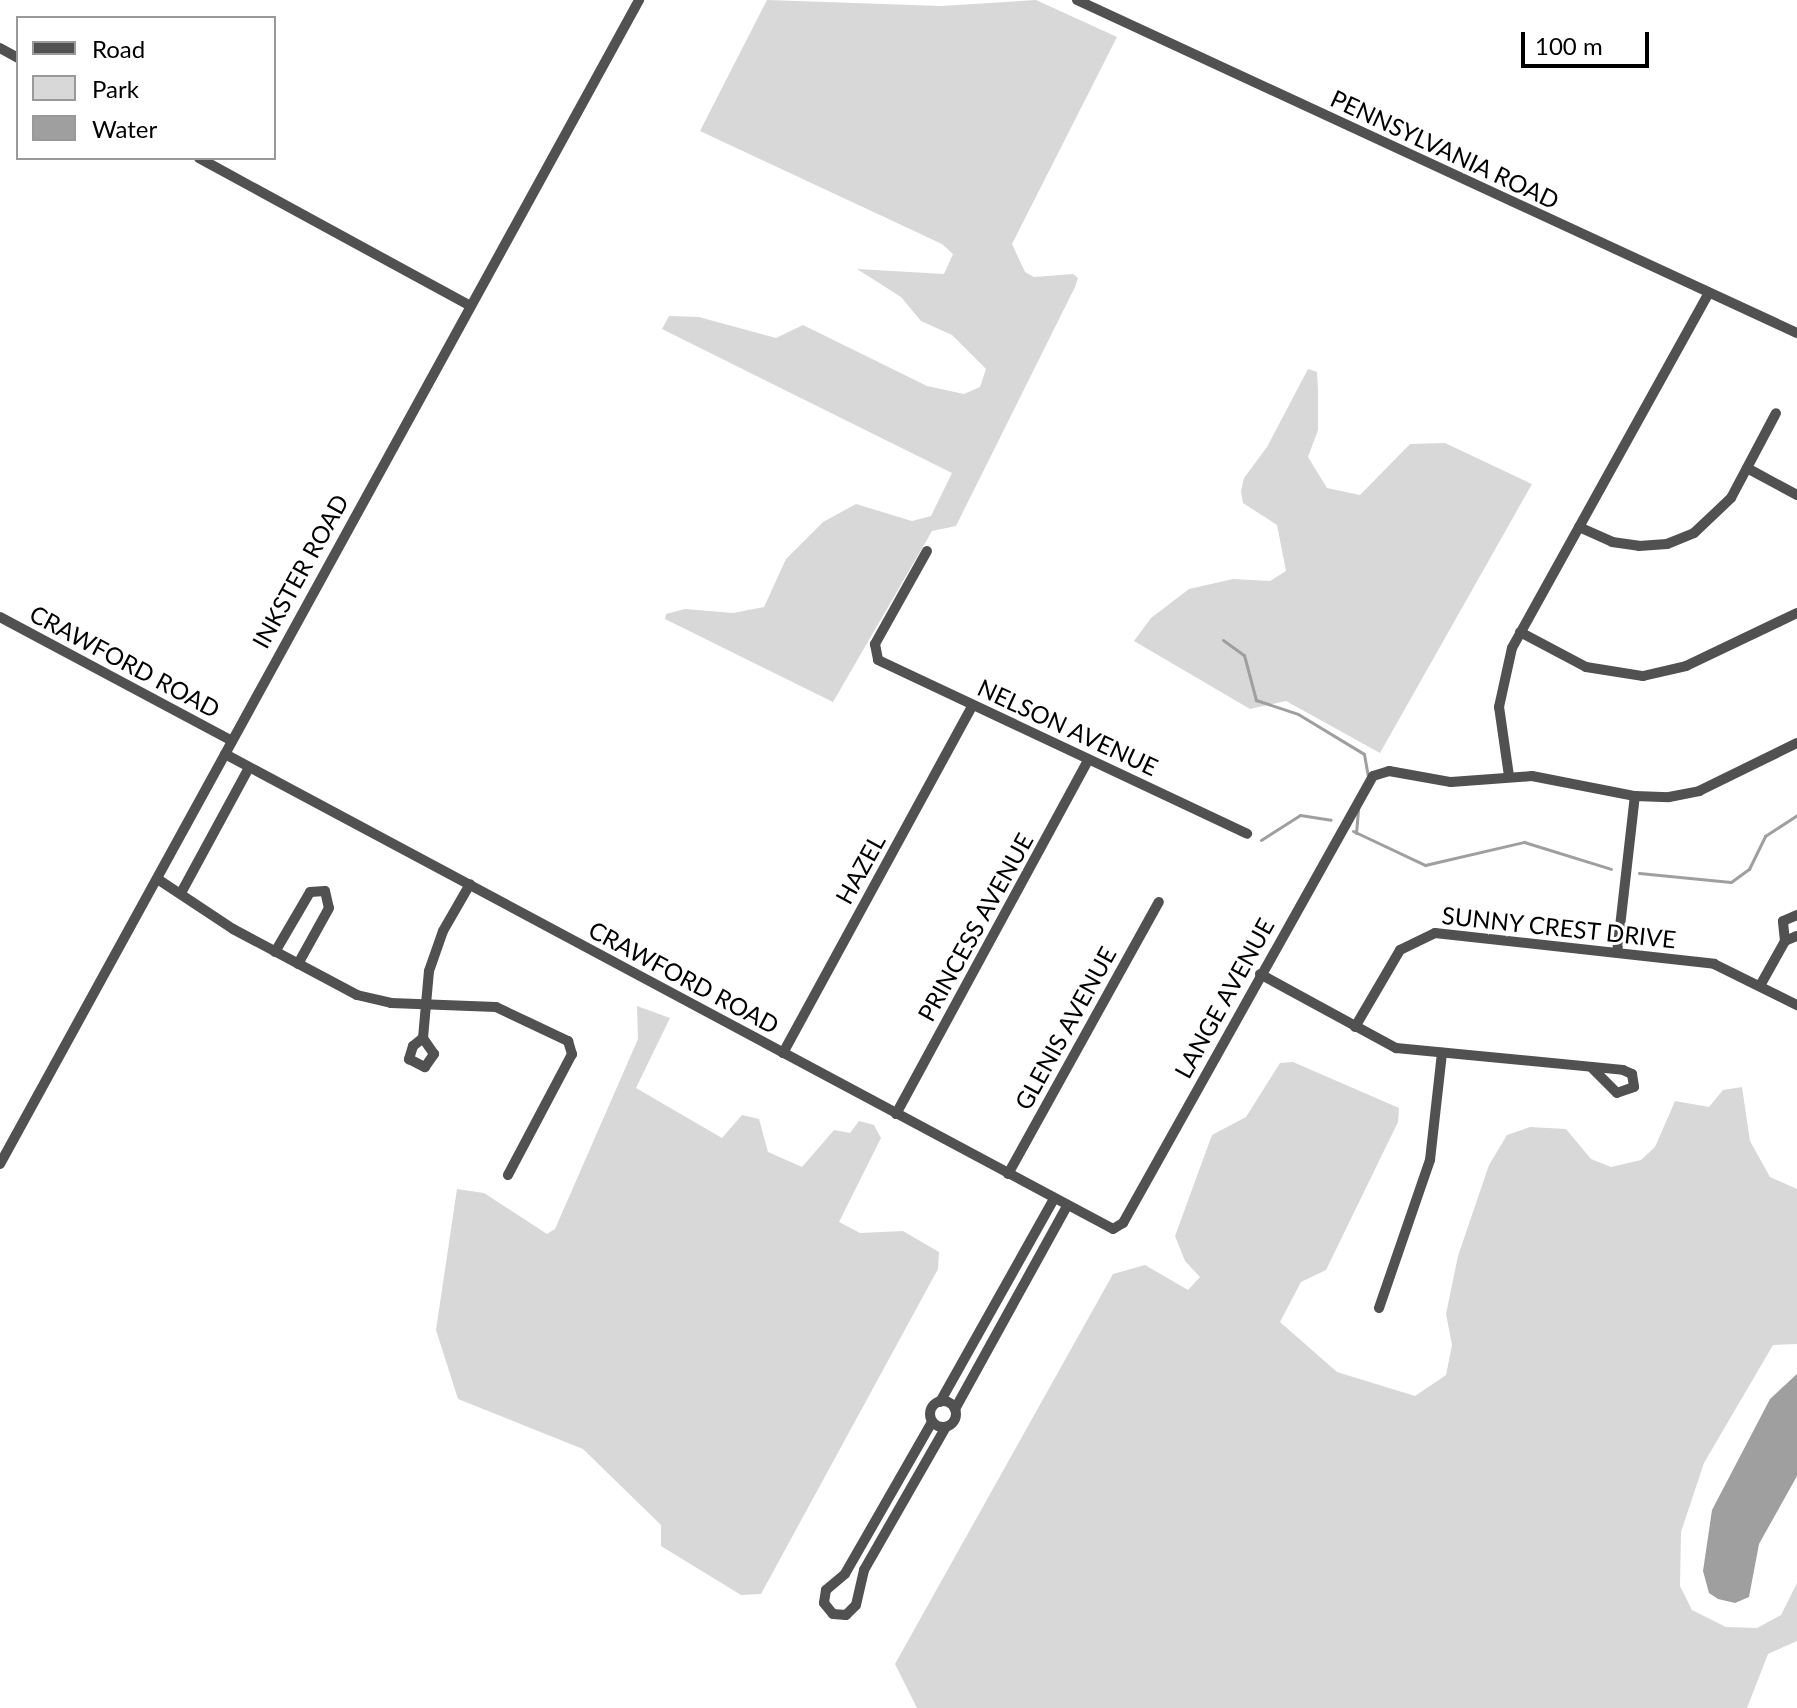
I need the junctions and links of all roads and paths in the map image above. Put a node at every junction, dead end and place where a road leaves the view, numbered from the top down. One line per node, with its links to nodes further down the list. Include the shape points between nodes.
1 (639, 0): 5 (street, INKSTER ROAD)
2 (1077, 0): 4 (street, PENNSYLVANIA ROAD)
3 (203, 160): 5 (street)
4 (1709, 293): 6 (street, PENNSYLVANIA ROAD); 10 (street)
5 (469, 305): 16 (street, INKSTER ROAD)
6 (1797, 333)
7 (1776, 413): 8 (street)
8 (1747, 468): 9 (street); 10 (street, via 1720,513 1680,540 1623,544)
9 (1797, 495)
10 (1579, 527): 14 (street)
11 (927, 551): 15 (street, NELSON AVENUE, via 875,644 874,655)
12 (1797, 613): 14 (street, via 1687,666 1643,676 1586,667)
13 (0, 617): 16 (street, CRAWFORD ROAD)
14 (1520, 632): 21 (street, via 1503,674 1502,732)
15 (973, 705): 19 (street, NELSON AVENUE); 40 (street, HAZEL)
16 (232, 741): 18 (street, INKSTER ROAD)
17 (1797, 743): 22 (street, via 1699,791)
18 (225, 754): 20 (street, CRAWFORD ROAD); 24 (street, INKSTER ROAD)
19 (1088, 760): 23 (street, NELSON AVENUE); 43 (street, PRINCESS AVENUE)
20 (249, 768): 25 (street, CRAWFORD ROAD); 26 (street)
21 (1509, 776): 22 (street, via 1557,778); 34 (street, LANGE AVENUE, via 1437,782 1389,771 1373,776)
22 (1635, 796): 32 (street)
23 (1247, 834)
24 (159, 880): 26 (street); 44 (street, INKSTER ROAD)
25 (470, 884): 36 (street, via 436,947); 40 (street, CRAWFORD ROAD)
26 (181, 893): 31 (street)
27 (1159, 902): 45 (street, GLENIS AVENUE)
28 (1797, 915): 30 (street, via 1783,921)
29 (1797, 936): 30 (street)
30 (1785, 941): 35 (street)
31 (275, 952): 33 (street); 33 (street, via 310,892 325,891 331,904)
32 (1617, 953): 35 (street, SUNNY CREST DRIVE, via 1723,966); 38 (street, SUNNY CREST DRIVE, via 1423,935 1394,957)
33 (298, 964): 36 (street, via 367,998)
34 (1260, 974): 38 (street); 49 (street, LANGE AVENUE)
35 (1761, 984): 37 (street, SUNNY CREST DRIVE)
36 (426, 1003): 39 (street); 46 (street, via 508,1010 572,1047)
37 (1797, 1005)
38 (1355, 1027): 41 (street, via 1396,1048)
39 (423, 1038)
40 (783, 1053): 43 (street, CRAWFORD ROAD)
41 (1442, 1053): 42 (street); 51 (street, via 1430,1160)
42 (1592, 1068)
43 (896, 1114): 45 (street, CRAWFORD ROAD)
44 (0, 1164)
45 (1008, 1174): 47 (street, CRAWFORD ROAD)
46 (508, 1175)
47 (1054, 1199): 48 (street, CRAWFORD ROAD); 50 (street)
48 (1067, 1206): 49 (street, CRAWFORD ROAD, via 1107,1228); 52 (street)
49 (1123, 1223)
50 (996, 1304): 52 (street); 53 (street)
51 (1379, 1308)
52 (1009, 1311): 54 (street)
53 (940, 1402): 54 (street); 55 (street, via 932,1407)
54 (955, 1409): 56 (street, via 954,1422)
55 (932, 1422): 56 (street); 57 (street)
56 (946, 1427): 58 (street)
57 (889, 1495): 58 (street); 59 (street)
58 (902, 1502): 60 (street)
59 (852, 1564): 60 (street); 60 (street, via 824,1594 833,1614 842,1616 854,1609)
60 (864, 1570)

